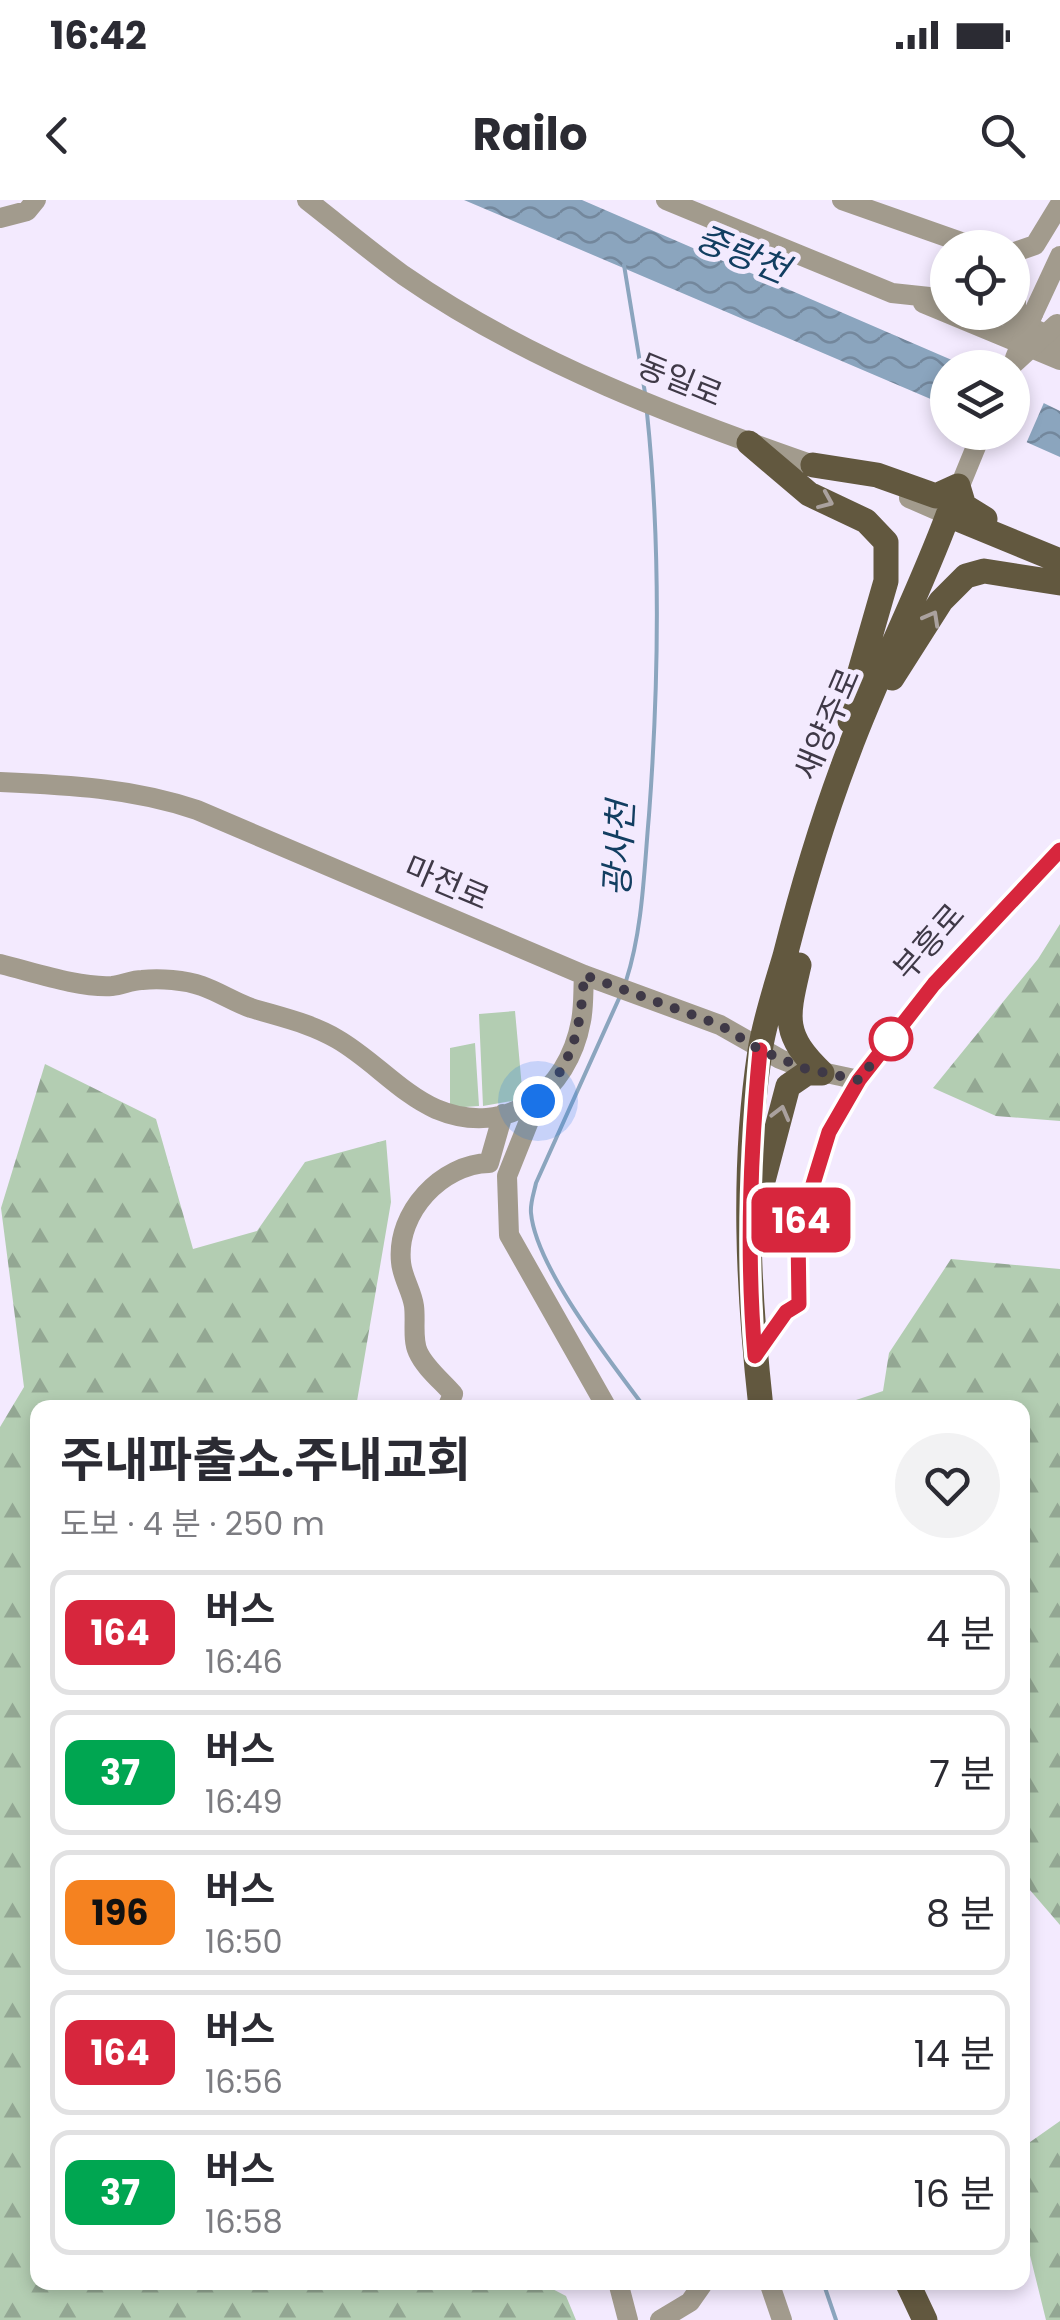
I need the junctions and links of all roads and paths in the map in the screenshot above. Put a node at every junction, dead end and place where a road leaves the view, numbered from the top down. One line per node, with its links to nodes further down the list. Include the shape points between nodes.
1 (36, 200): 6 (street, via 27,211)
2 (307, 200): 17 (street, 동일로, via 405,276 520,344)
3 (666, 200): 10 (street)
4 (842, 200): 7 (street)
5 (1060, 204): 8 (street)
6 (0, 218)
7 (930, 231)
8 (1030, 246)
9 (1060, 256): 11 (street)
10 (900, 293): 12 (street); 16 (street)
11 (1030, 294)
12 (930, 297)
13 (1030, 317): 14 (street)
14 (1059, 328): 15 (street, bridge)
15 (1030, 350)
16 (1060, 360)
17 (749, 443): 19 (street, 동일로); 25 (main road, one-way to 25, via 810,494 866,521 886,542 886,581 858,675)
18 (974, 450): 20 (street, 새양주로)
19 (812, 465): 20 (main road, via 877,475 936,496); 21 (street, 동일로)
20 (960, 481): 21 (street, 새양주로); 22 (main road, via 964,506)
21 (948, 515): 22 (main road, 동일로); 24 (main road, 새양주로)
22 (1060, 560)
23 (1060, 583): 24 (main road, one-way to 23, via 886,687 941,601 966,576 984,571)
24 (874, 694): 25 (main road, 새양주로)
25 (842, 770): 28 (main road, 새양주로)
26 (0, 782): 30 (street, 마전로, via 153,795)
27 (1060, 850): 33 (street, 부흥로, via 934,984)
28 (792, 929): 31 (main road, 새양주로); 32 (main road, via 800,962 790,1029)
29 (0, 964): 35 (street, via 111,986 141,980 200,985 336,1038 439,1110 466,1117)
30 (590, 977): 31 (street, 마전로, via 720,1025); 34 (street, via 581,1022 554,1084)
31 (760, 1050): 32 (street, 마전로); 36 (main road)
32 (822, 1073): 33 (street, 마전로); 36 (main road, one-way to 32, via 788,1086 807,1073)
33 (859, 1080): 37 (street, 부흥로, via 829,1132 798,1233 799,1304)
34 (538, 1101): 35 (street); 39 (street, via 507,1176 509,1234)
35 (503, 1114): 38 (street, via 489,1163 446,1174 417,1206 403,1243 418,1351 454,1394)
36 (748, 1241): 37 (main road)
37 (755, 1356): 40 (main road)
38 (451, 1400)
39 (602, 1400)
40 (760, 1400)
41 (620, 2290): 45 (street)
42 (698, 2290): 46 (street)
43 (772, 2290): 47 (street)
44 (911, 2290): 48 (main road)
45 (628, 2320)
46 (660, 2320)
47 (782, 2320)
48 (925, 2320)

